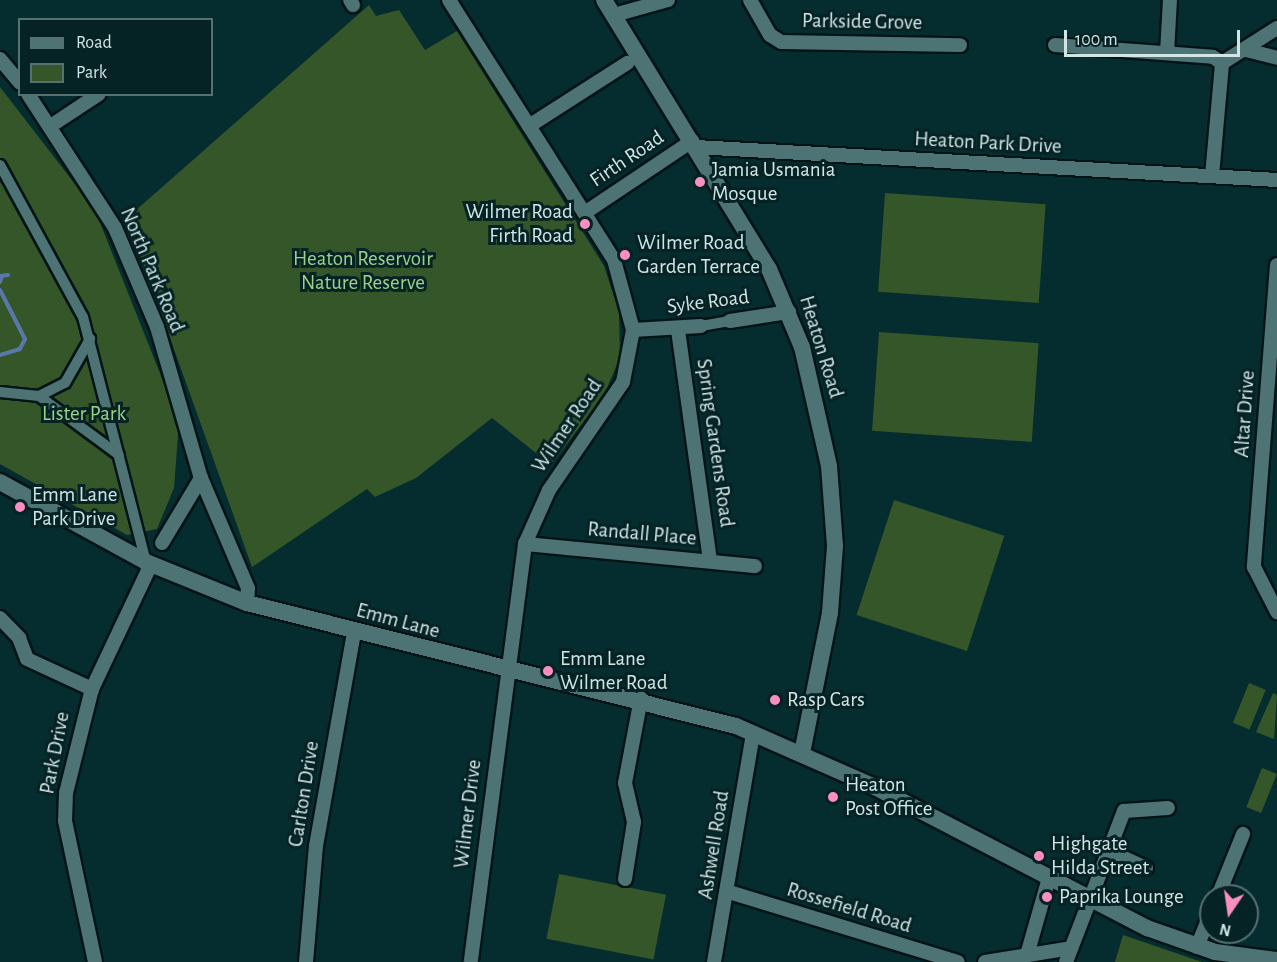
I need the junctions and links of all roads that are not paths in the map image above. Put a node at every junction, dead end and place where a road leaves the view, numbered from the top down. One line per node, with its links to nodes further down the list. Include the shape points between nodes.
1 (449, 0): 20 (street, Wilmer Road)
2 (604, 0): 6 (street, Heaton Road)
3 (668, 0): 6 (street)
4 (750, 0): 8 (street, Parkside Grove, via 770,35 781,42)
5 (1170, 0): 11 (street)
6 (614, 15): 21 (street, Heaton Road)
7 (1277, 27): 10 (street)
8 (960, 45)
9 (1055, 45): 11 (street)
10 (1246, 50): 12 (street); 15 (street)
11 (1167, 53): 15 (street, via 1213,57)
12 (1277, 58)
13 (0, 59): 16 (street)
14 (627, 63): 20 (street)
15 (1222, 63): 23 (street)
16 (18, 81)
17 (30, 96): 19 (street, North Park Road)
18 (96, 96): 19 (street)
19 (52, 124): 36 (street, North Park Road, via 115,228 153,317)
20 (530, 126): 25 (street, Wilmer Road)
21 (694, 144): 23 (street, Heaton Park Drive); 25 (street, Firth Road); 27 (street, Heaton Road)
22 (0, 165): 32 (street, via 78,306)
23 (1212, 176): 24 (street, Heaton Park Drive)
24 (1277, 180)
25 (586, 212): 30 (street, Wilmer Road, via 614,260)
26 (1277, 265): 44 (street, Altar Drive, via 1254,567)
27 (789, 312): 28 (street, Syke Road); 51 (street, Heaton Road, via 829,466 836,546 830,613)
28 (730, 321): 29 (street, Syke Road)
29 (701, 326): 31 (street, Syke Road)
30 (633, 330): 31 (street, Syke Road); 39 (street, Wilmer Road, via 623,382 549,490)
31 (678, 330): 40 (street, Spring Gardens Road)
32 (90, 339): 34 (street, via 65,383); 35 (street)
33 (0, 392): 34 (street)
34 (39, 396): 35 (street)
35 (118, 455): 41 (street)
36 (201, 478): 38 (street); 43 (street, via 248,588)
37 (0, 482): 41 (street, Emm Lane)
38 (162, 543)
39 (525, 544): 40 (street, Randall Place); 47 (street, Wilmer Road)
40 (710, 561): 42 (street, Randall Place)
41 (148, 563): 43 (street, Emm Lane); 48 (street, Park Drive)
42 (755, 566)
43 (247, 603): 46 (street, Emm Lane)
44 (1277, 612)
45 (0, 618): 48 (street, via 19,638 27,659)
46 (354, 633): 47 (street, Emm Lane); 68 (street, Carlton Drive, via 316,846)
47 (508, 671): 49 (street, Emm Lane); 69 (street, Wilmer Drive)
48 (92, 689): 67 (street, Park Drive, via 70,766 65,821)
49 (641, 698): 50 (street, Emm Lane); 57 (street, via 625,783 634,822)
50 (753, 733): 51 (street, Emm Lane); 59 (street, Ashwell Road)
51 (802, 753): 56 (street, Emm Lane)
52 (1168, 808): 54 (street, via 1124,811)
53 (1243, 834): 58 (street)
54 (1107, 850): 55 (street); 60 (street)
55 (1146, 868)
56 (1049, 878): 60 (street, Emm Lane); 63 (street)
57 (626, 879)
58 (1223, 884)
59 (729, 892): 70 (street, Ashwell Road); 71 (street, Rossefield Road)
60 (1087, 898): 62 (street, Emm Lane); 64 (street)
61 (1199, 942): 62 (street)
62 (1197, 947): 65 (street, Emm Lane)
63 (1026, 955): 64 (street); 72 (street)
64 (1069, 955)
65 (1213, 957): 66 (street, Emm Lane)
66 (1277, 960)
67 (94, 962)
68 (306, 962)
69 (471, 962)
70 (714, 962)
71 (958, 962)
72 (985, 962)

